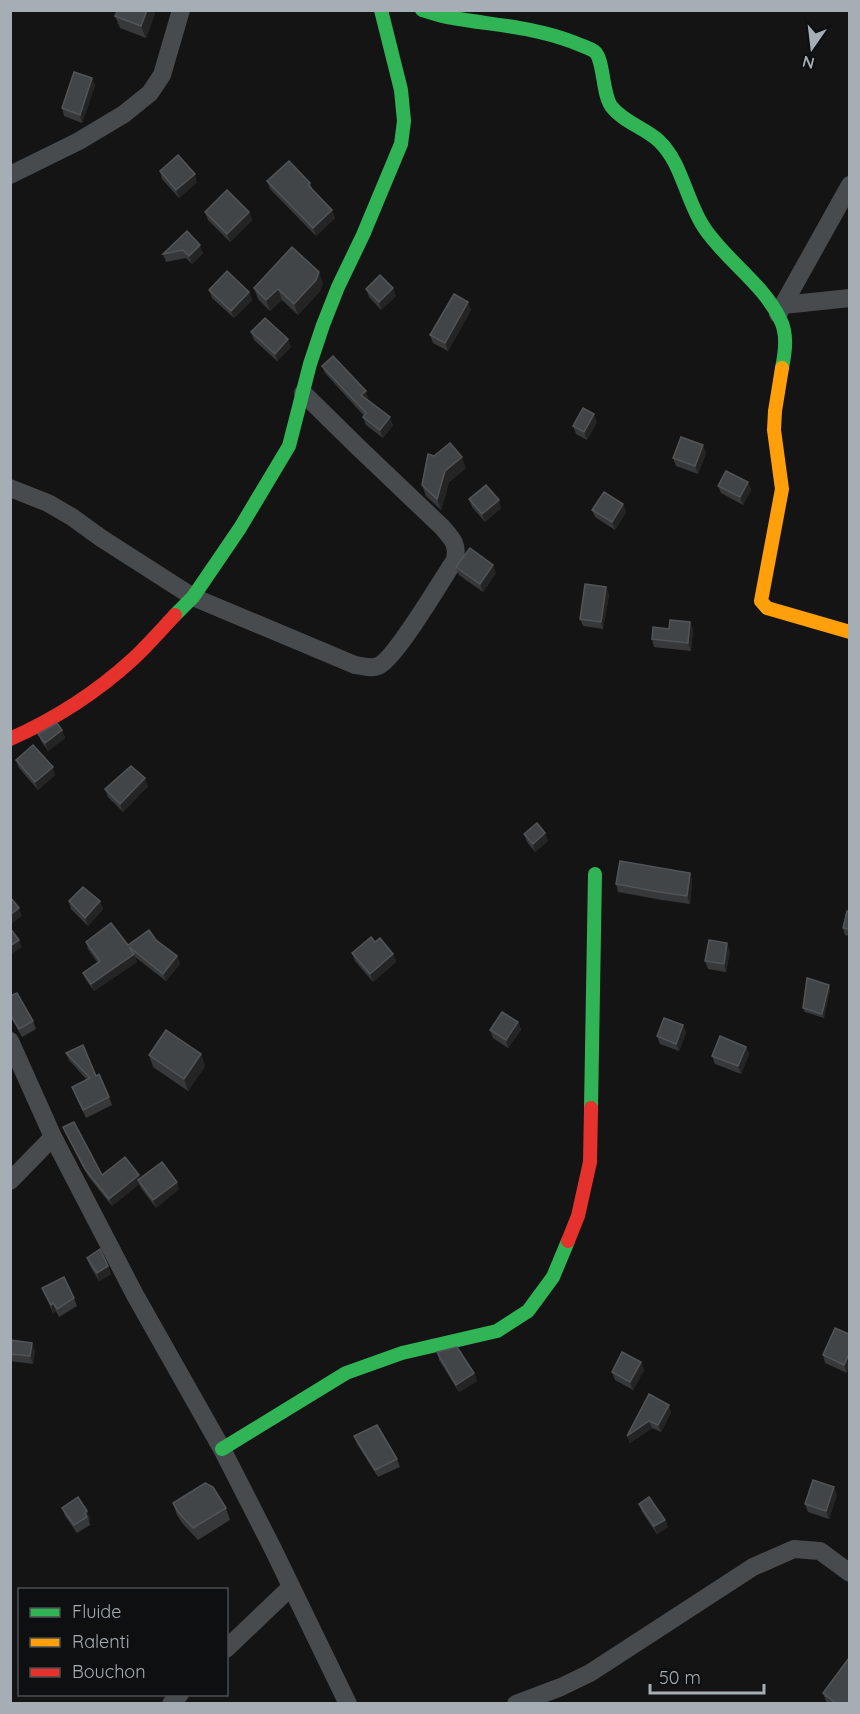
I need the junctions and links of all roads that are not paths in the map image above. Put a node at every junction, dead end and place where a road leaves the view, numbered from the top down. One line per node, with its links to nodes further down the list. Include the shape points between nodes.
1 (181, 10): 5 (street, via 162,75 150,93 79,141)
2 (381, 10): 9 (street, via 402,90 401,144 323,325)
3 (422, 10): 4 (street)
4 (452, 14): 8 (street, via 565,39 595,51 610,105 658,140 672,156 701,223)
5 (10, 175)
6 (849, 185): 8 (street)
7 (849, 298): 8 (street)
8 (781, 309): 12 (street, via 785,353 774,430 782,489 761,601 767,608)
9 (303, 393): 11 (street, via 289,446); 11 (street, via 454,540 454,560 397,649 380,666 370,668 331,656)
10 (10, 488): 11 (street, via 72,517)
11 (193, 597): 13 (street, via 133,659 85,697)
12 (849, 632)
13 (10, 739)
14 (595, 874): 18 (street, via 590,1162 579,1216 553,1277 528,1311 497,1331 402,1353 346,1373)
15 (10, 1041): 16 (street)
16 (53, 1137): 17 (street); 18 (street, via 135,1295)
17 (10, 1181)
18 (222, 1449): 20 (street)
19 (849, 1573): 23 (street, via 820,1551 794,1549 753,1567 590,1672)
20 (291, 1587): 21 (street); 22 (street)
21 (228, 1647)
22 (348, 1704)
23 (516, 1704)

